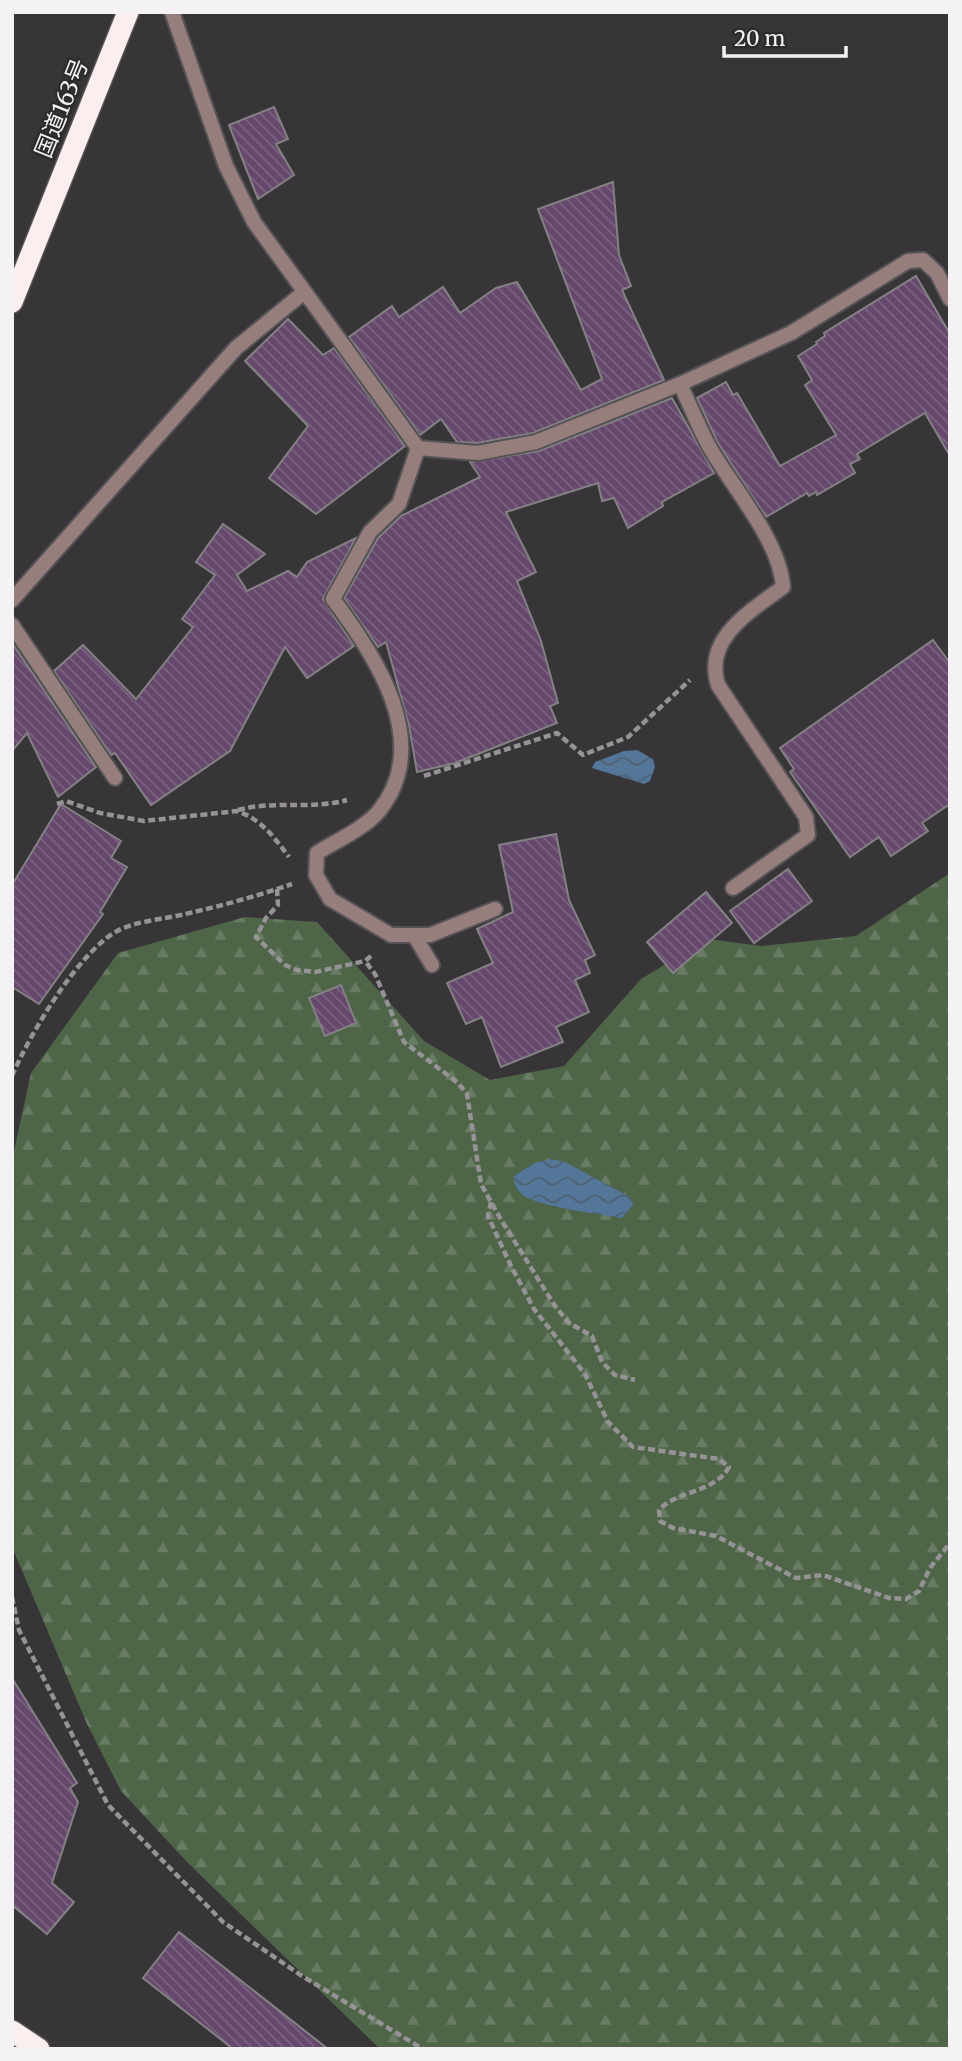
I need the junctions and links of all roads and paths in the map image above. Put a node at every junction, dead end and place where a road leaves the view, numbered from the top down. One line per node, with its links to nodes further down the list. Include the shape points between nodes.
1 (128, 12): 5 (highway, 国道163号)
2 (172, 12): 3 (street, via 226,166 254,222)
3 (303, 293): 7 (street); 8 (street, via 236,348)
4 (950, 299): 6 (street, via 937,273 923,260 908,261 791,333)
5 (12, 302)
6 (680, 384): 7 (street, via 536,442 478,453); 10 (street, via 710,447 782,569 783,587 737,621 718,648)
7 (418, 448): 12 (street, via 399,504 370,532 333,599 368,645 389,690 404,744)
8 (12, 600)
9 (12, 625): 11 (street)
10 (714, 671): 12 (path, via 684,682 635,731 604,748 583,755 557,733 433,775); 16 (street, via 718,685 806,817 808,835)
11 (116, 778)
12 (395, 780): 14 (path, via 324,806 268,804); 15 (street, via 379,811 317,853)
13 (57, 804): 14 (path, via 66,801 144,821)
14 (237, 811): 15 (path, via 271,833 295,864)
15 (316, 875): 17 (path); 19 (street, via 330,899 391,935)
16 (733, 888)
17 (277, 889): 21 (path, via 278,905 256,937 285,965 315,972); 23 (path, via 118,930 93,951 53,1003 29,1038)
18 (495, 909): 19 (street, via 430,935)
19 (414, 935): 22 (street)
20 (374, 956): 21 (path)
21 (365, 961): 24 (path, via 404,1042 467,1094 481,1184)
22 (432, 965)
23 (12, 1076)
24 (491, 1202): 25 (path, via 555,1306 569,1323 592,1336 602,1362 615,1375); 26 (path, via 488,1216 534,1309 585,1374 608,1422 633,1447 719,1459 729,1467 708,1485 667,1501 659,1510 660,1521 716,1536 796,1578 823,1576 889,1598 906,1599 919,1591)
25 (635, 1380)
26 (950, 1543)
27 (12, 1597): 30 (path, via 19,1630 108,1805 223,1922)
28 (12, 2031): 29 (highway)
29 (39, 2049)
30 (423, 2049)

